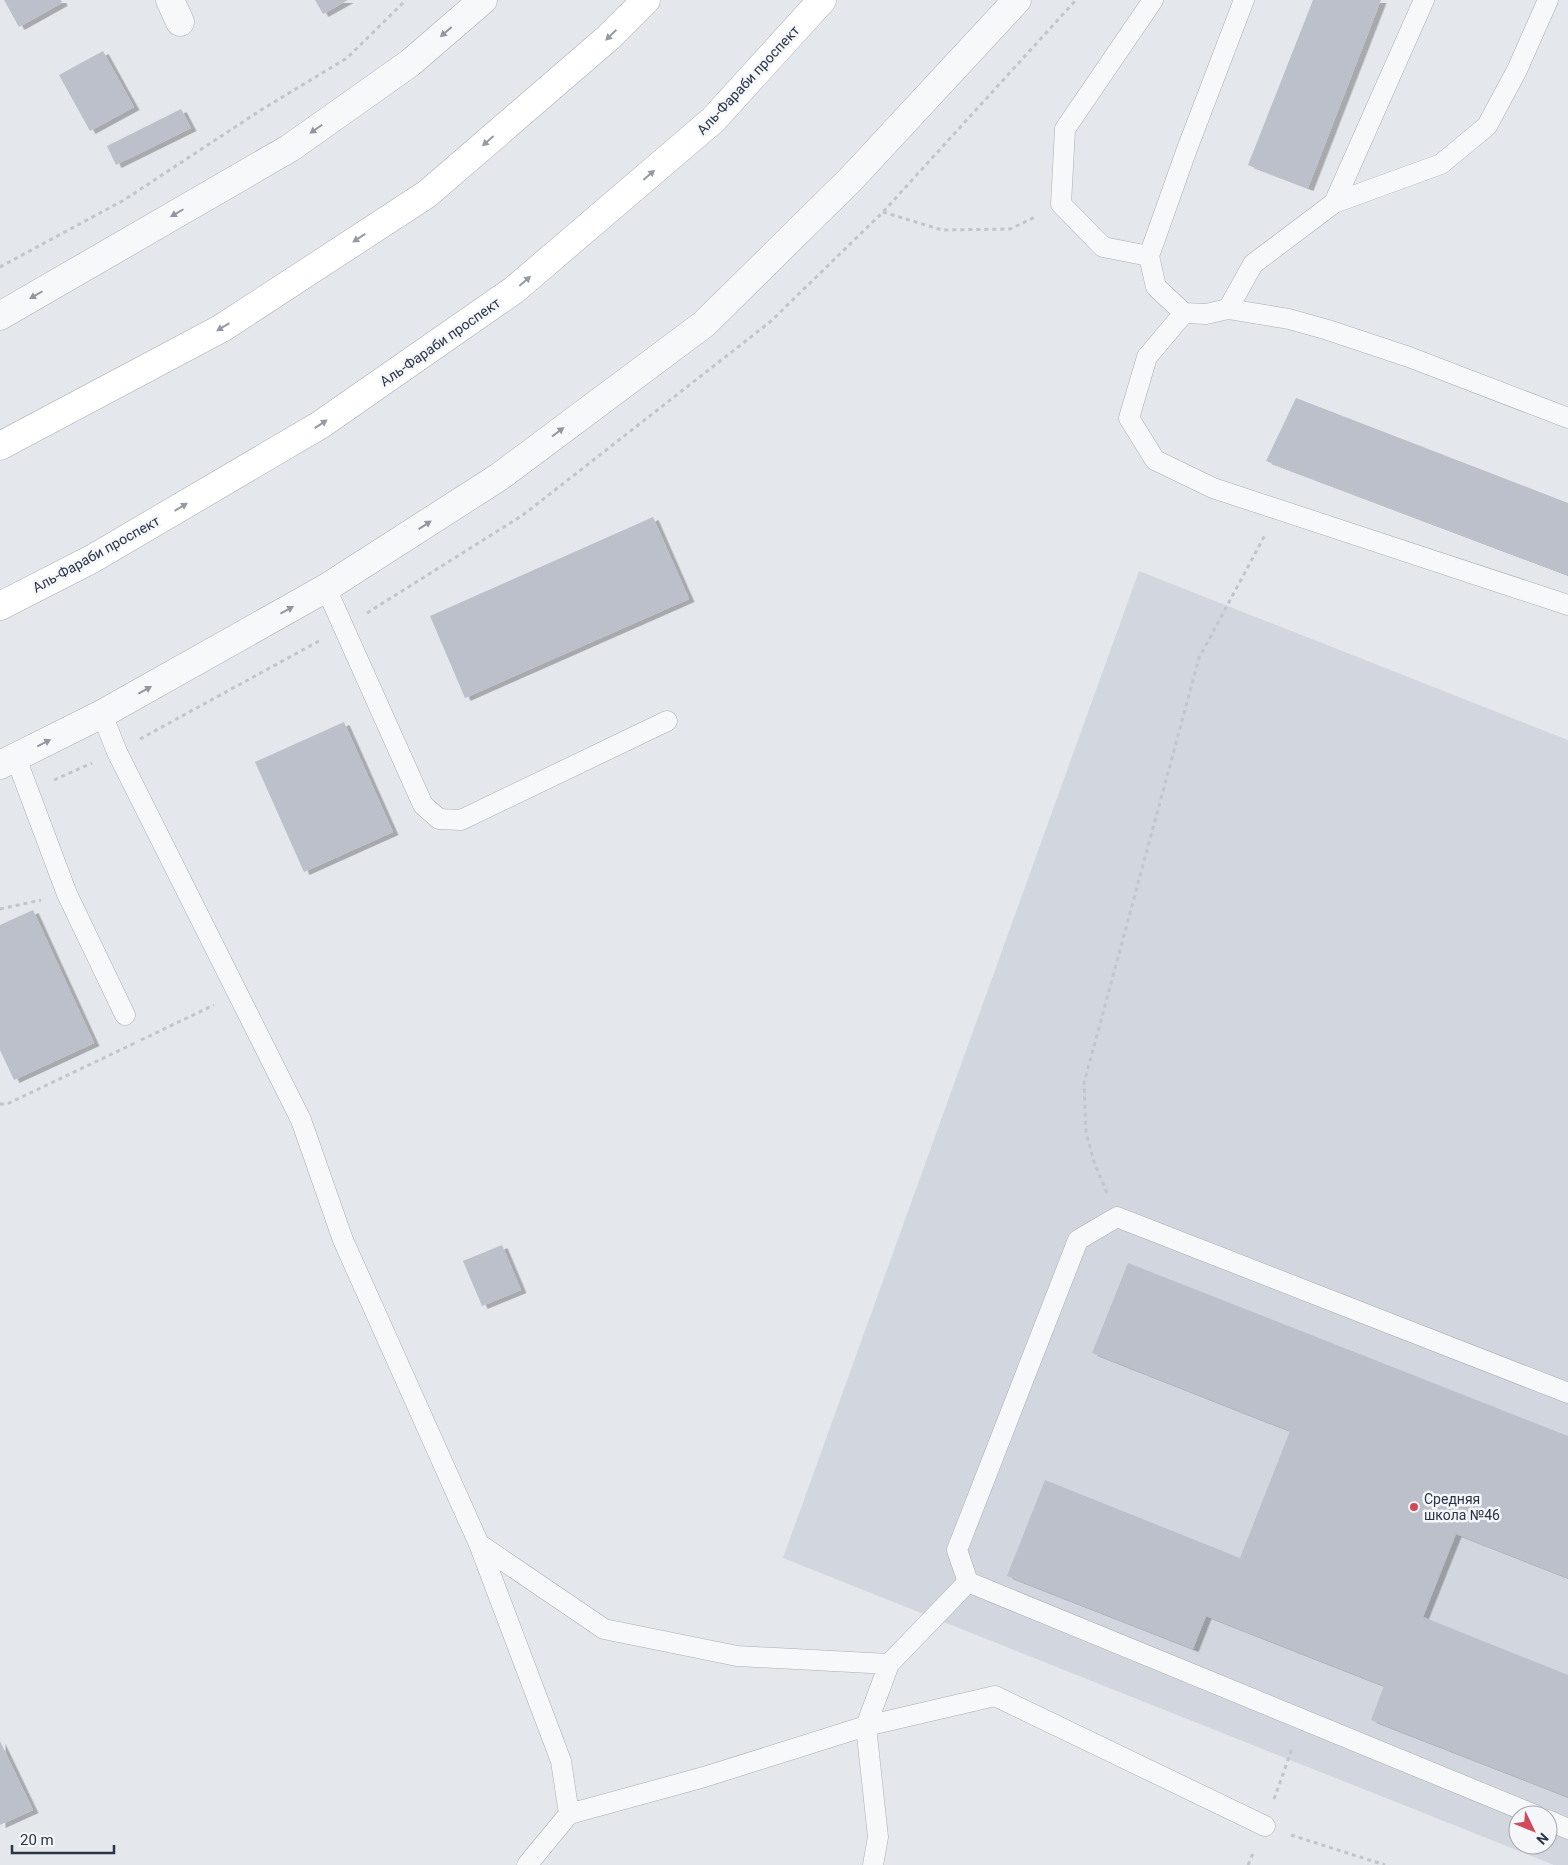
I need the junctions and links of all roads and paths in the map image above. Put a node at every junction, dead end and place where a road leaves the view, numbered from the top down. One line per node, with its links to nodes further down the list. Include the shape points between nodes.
1 (406, 0): 14 (path, via 347,58 124,200)
2 (482, 0): 17 (street, one-way to 17, via 410,63 290,148)
3 (646, 0): 19 (street, one-way to 19, via 609,37 426,194 222,328)
4 (822, 0): 23 (street, Аль-Фараби проспект, one-way to 4, via 92,560 320,425 514,290 713,120)
5 (1017, 0): 21 (street, one-way to 5, via 499,477 704,324 851,179)
6 (1153, 0): 11 (lane, via 1065,129)
7 (1244, 0): 13 (lane)
8 (1424, 0): 10 (lane)
9 (1548, 0): 10 (lane, via 1517,70 1487,126 1441,164)
10 (1334, 203): 15 (lane, via 1253,264)
11 (1061, 204): 12 (path, via 1010,229 942,230); 13 (lane, via 1103,248)
12 (883, 212)
13 (1148, 256): 16 (lane, via 1156,287)
14 (0, 267)
15 (1228, 310): 16 (lane); 18 (lane, via 1288,319 1328,330 1409,356)
16 (1184, 313): 20 (lane, via 1147,357 1129,418 1155,460 1213,488)
17 (0, 316)
18 (1568, 418)
19 (0, 446)
20 (1280, 510): 22 (lane); 32 (path, via 1199,658 1084,1083 1086,1132 1094,1162)
21 (326, 588): 24 (street, one-way to 21); 25 (lane, via 423,805 439,819 461,820)
22 (1568, 605)
23 (0, 606)
24 (102, 714): 26 (street, one-way to 24); 29 (lane, via 117,752)
25 (667, 721)
26 (8, 761): 27 (lane)
27 (67, 894): 28 (path); 30 (lane)
28 (0, 909)
29 (239, 993): 31 (path, via 7,1104); 34 (lane, via 301,1120 344,1240)
30 (125, 1016)
31 (0, 1104)
32 (1117, 1217): 33 (lane); 35 (lane, via 1078,1240 957,1550)
33 (1568, 1393)
34 (479, 1544): 36 (lane, via 604,1629 737,1656); 40 (lane, via 561,1761)
35 (968, 1582): 36 (lane); 37 (lane)
36 (889, 1664): 38 (lane)
37 (1303, 1720): 39 (lane); 41 (path)
38 (866, 1726): 40 (lane, via 704,1777); 41 (lane, via 995,1696); 43 (lane, via 878,1837)
39 (1511, 1805)
40 (570, 1814): 42 (lane)
41 (1265, 1826): 44 (path)
42 (527, 1865)
43 (873, 1865)
44 (1385, 1865)

